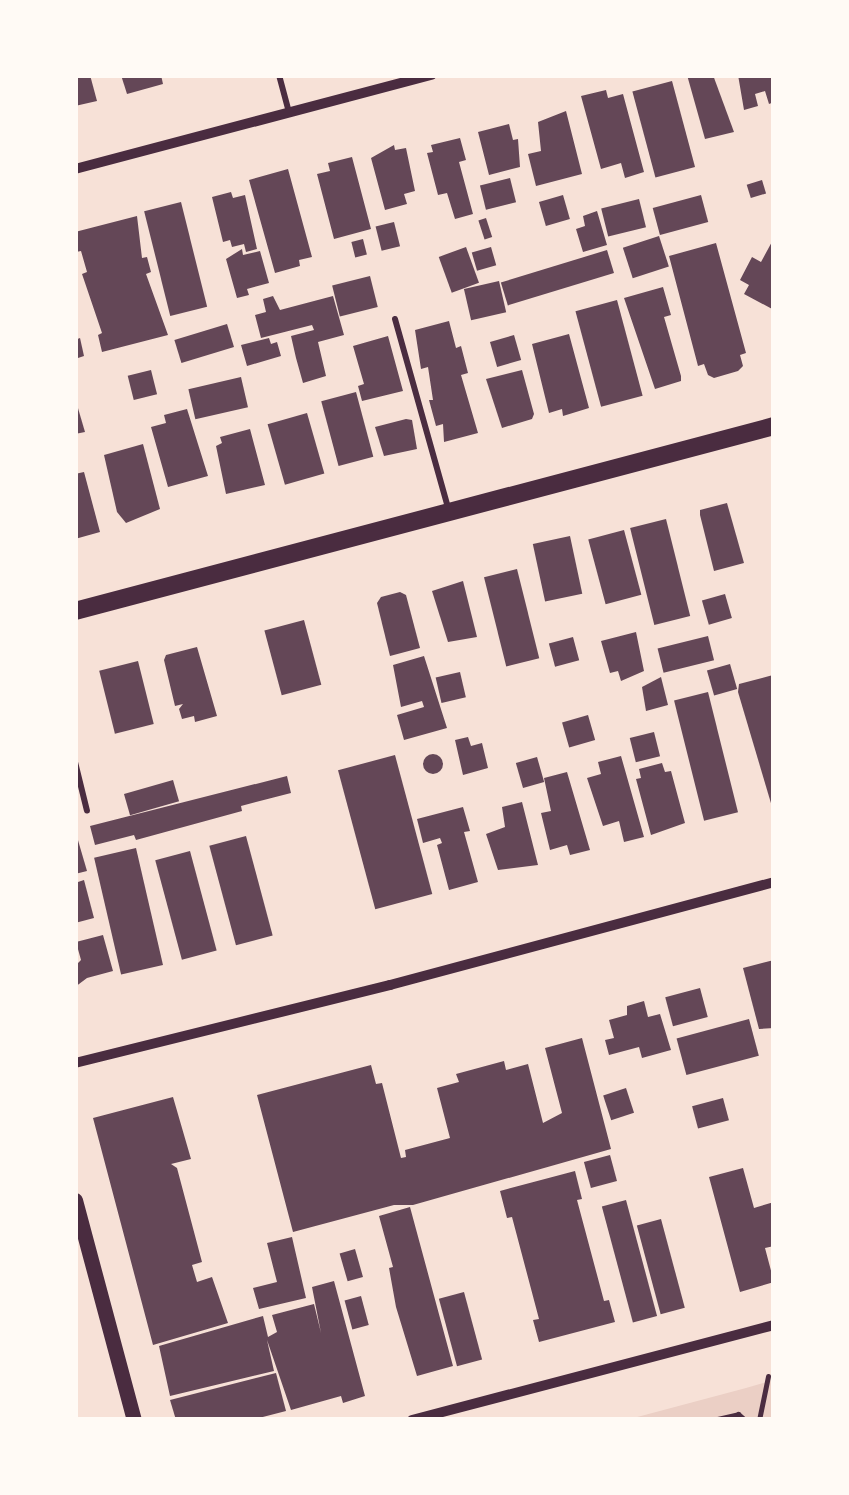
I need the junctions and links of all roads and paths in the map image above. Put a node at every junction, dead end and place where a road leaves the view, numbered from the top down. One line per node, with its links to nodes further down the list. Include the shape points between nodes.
1 (279, 75): 3 (lane)
2 (432, 75): 3 (street)
3 (289, 113): 4 (street)
4 (75, 169)
5 (395, 319): 7 (lane)
6 (774, 426): 7 (main road)
7 (449, 512): 8 (main road)
8 (75, 611)
9 (75, 762): 10 (lane)
10 (87, 811)
11 (774, 882): 12 (street)
12 (75, 1063)
13 (75, 1200): 18 (street)
14 (774, 1325): 19 (street)
15 (768, 1376): 16 (path)
16 (761, 1417): 17 (path)
17 (774, 1419)
18 (134, 1420)
19 (412, 1420)
20 (713, 1420): 21 (path, via 738,1414)
21 (744, 1420)

